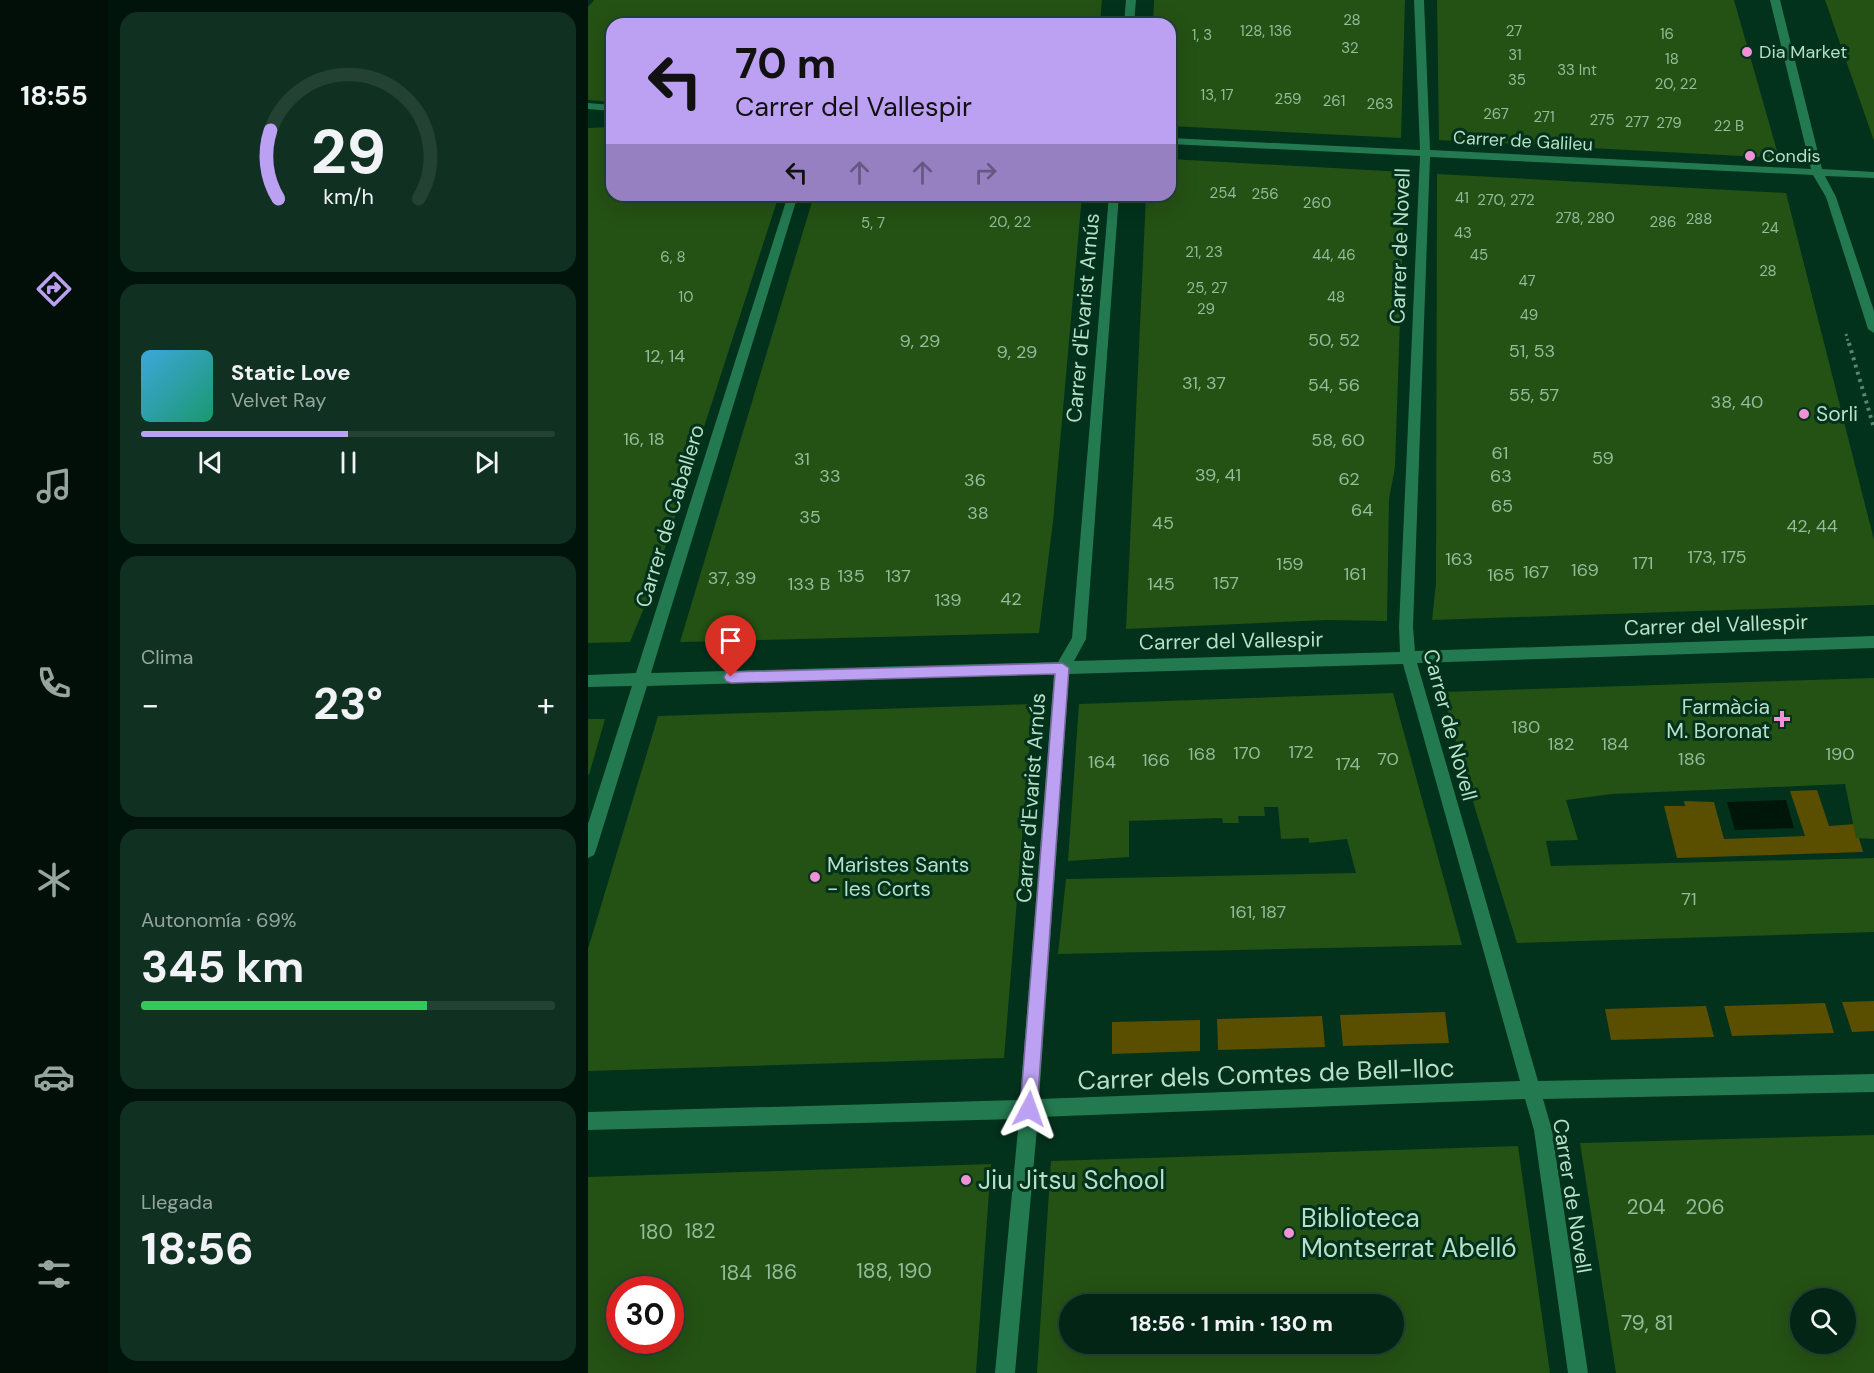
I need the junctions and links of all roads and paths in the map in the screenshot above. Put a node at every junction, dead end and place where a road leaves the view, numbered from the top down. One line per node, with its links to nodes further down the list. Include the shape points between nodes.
1 (1131, 0): 4 (street)
2 (1419, 0): 8 (street, Carrer de Novell)
3 (1775, 0): 9 (street)
4 (1130, 18)
5 (588, 106): 6 (street)
6 (606, 108)
7 (1176, 141): 8 (street, Carrer de Galileu)
8 (1425, 152): 9 (street, Carrer de Galileu); 15 (street, Carrer de Novell, via 1406,627)
9 (1817, 172): 10 (street, Carrer de Galileu); 13 (street, via 1831,197)
10 (1874, 175)
11 (791, 201): 17 (street, Carrer de Caballero)
12 (1114, 201): 16 (street, Carrer d'Evarist Arnús, via 1079,639)
13 (1874, 329)
14 (1874, 642): 15 (street, Carrer del Vallespir)
15 (1408, 657): 16 (street, Carrer del Vallespir); 21 (street, Carrer de Novell)
16 (1062, 668): 17 (street, Carrer del Vallespir); 22 (street, Carrer d'Evarist Arnús)
17 (642, 679): 18 (street, Carrer del Vallespir); 19 (street, Carrer de Caballero)
18 (588, 681)
19 (588, 850)
20 (1874, 1083): 21 (street, Carrer dels Comtes de Bell-lloc)
21 (1532, 1090): 22 (street, Carrer dels Comtes de Bell-lloc); 25 (street, Carrer de Novell, via 1543,1130)
22 (1029, 1109): 23 (street, Carrer dels Comtes de Bell-lloc); 24 (street, Carrer d'Evarist Arnús)
23 (588, 1121)
24 (1005, 1373)
25 (1578, 1373)

